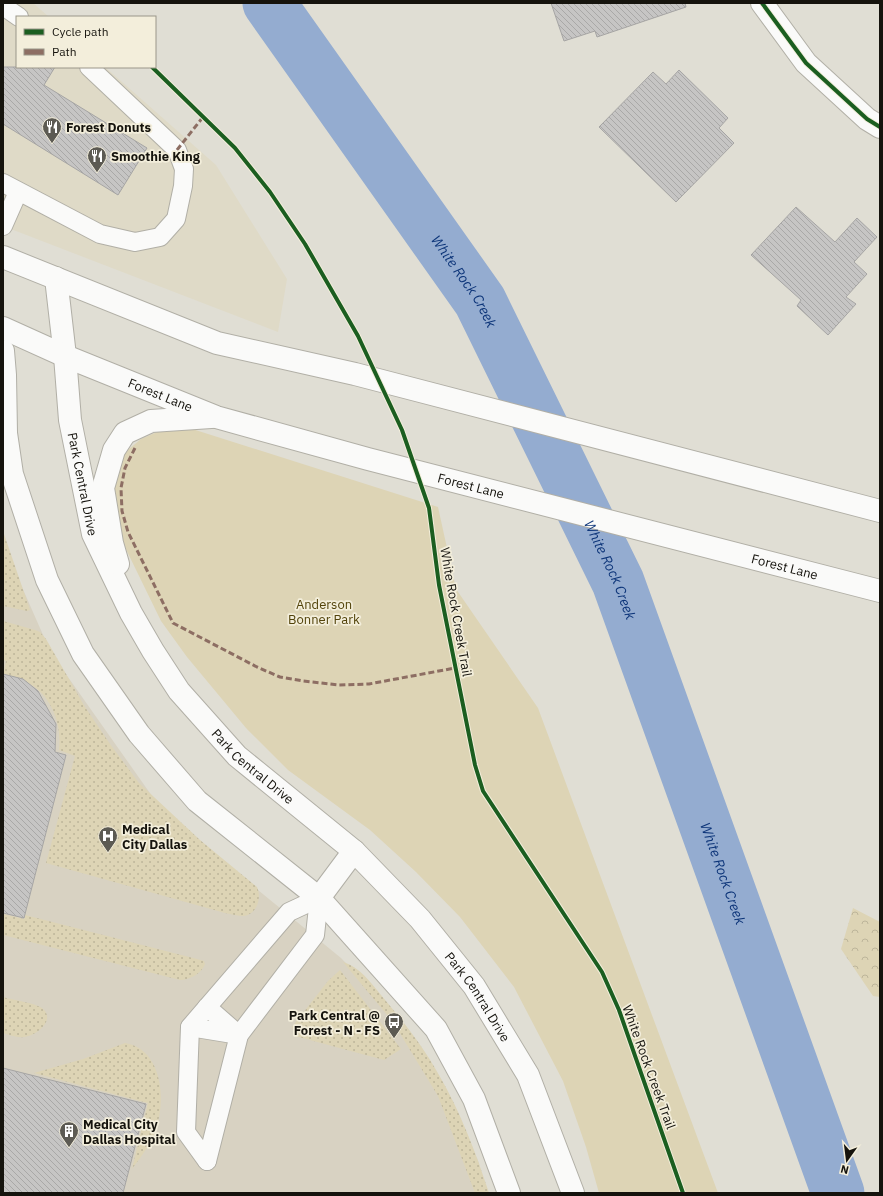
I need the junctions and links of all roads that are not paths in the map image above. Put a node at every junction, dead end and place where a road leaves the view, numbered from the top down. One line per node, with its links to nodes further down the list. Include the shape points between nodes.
1 (762, 3): 5 (main road, via 806,62 867,119)
2 (3, 6): 3 (lane)
3 (18, 16)
4 (90, 68): 6 (lane, via 177,150 184,169 176,219 160,237 136,242 100,234)
5 (880, 127)
6 (11, 187): 7 (lane)
7 (3, 226)
8 (3, 256): 9 (main road)
9 (56, 278): 12 (main road, Park Central Drive); 15 (main road, via 217,343 355,374)
10 (3, 328): 12 (main road, Forest Lane)
11 (3, 351): 14 (main road)
12 (65, 356): 13 (main road, Forest Lane); 17 (main road, Park Central Drive, via 70,420 93,534)
13 (216, 417): 16 (main road, Forest Lane, via 368,459); 17 (main road, via 151,421 125,433 114,450 103,488 112,543)
14 (7, 468): 19 (main road, via 47,580 65,618 83,654 140,734 197,801)
15 (880, 511)
16 (880, 591)
17 (131, 613): 18 (main road, Park Central Drive, via 178,691 237,756)
18 (354, 852): 19 (main road); 24 (main road, Park Central Drive, via 420,919 474,986 528,1075)
19 (319, 898): 20 (lane, via 289,912); 22 (lane, via 315,935); 23 (main road, via 436,1029 474,1099)
20 (207, 1007): 21 (lane); 22 (lane)
21 (190, 1027): 22 (lane); 22 (lane, via 186,1132 207,1161)
22 (239, 1035)
23 (509, 1193)
24 (573, 1193)

